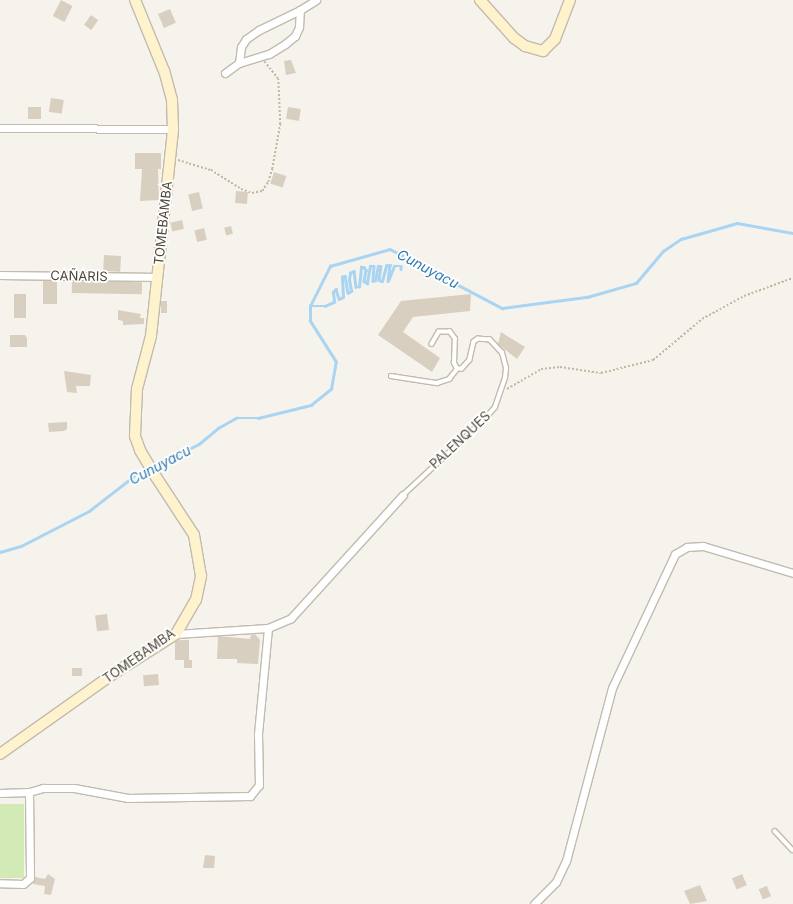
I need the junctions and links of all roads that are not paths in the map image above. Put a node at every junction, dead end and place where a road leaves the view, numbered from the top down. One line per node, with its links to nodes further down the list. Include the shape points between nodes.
1 (135, 0): 9 (street, TOMEBAMBA, via 164,71 172,100)
2 (316, 0): 5 (street)
3 (480, 0): 4 (street, via 514,38 530,48 543,51 555,39)
4 (570, 0)
5 (300, 10): 6 (street, via 246,38); 6 (street, via 299,27 295,36 260,57)
6 (239, 63): 7 (street)
7 (226, 73)
8 (0, 128): 9 (street)
9 (173, 129): 11 (street, TOMEBAMBA)
10 (0, 275): 11 (street, CAÑARIS)
11 (157, 277): 18 (street, TOMEBAMBA, via 151,336 137,389 134,420 140,450 194,535 199,552 201,576 196,600)
12 (432, 344): 13 (lane, via 439,332 444,330 453,335 453,359)
13 (458, 368): 14 (lane, via 449,379 437,383); 15 (lane, PALENQUES, via 466,366 474,342 478,339 490,340 502,353 506,368 495,407)
14 (391, 376)
15 (403, 495): 17 (street, PALENQUES, via 302,608 291,618)
16 (793, 573): 25 (street, via 703,546 687,546 675,554 612,688 566,861 556,882)
17 (268, 628): 18 (street, PALENQUES); 20 (street, via 258,734 259,785 250,796 128,798 74,788 44,788)
18 (176, 634): 19 (street, TOMEBAMBA, via 113,674)
19 (0, 754)
20 (29, 792): 21 (street); 24 (street, via 30,878 23,884)
21 (0, 793)
22 (775, 831): 23 (lane)
23 (793, 850)
24 (0, 883)
25 (534, 904)

